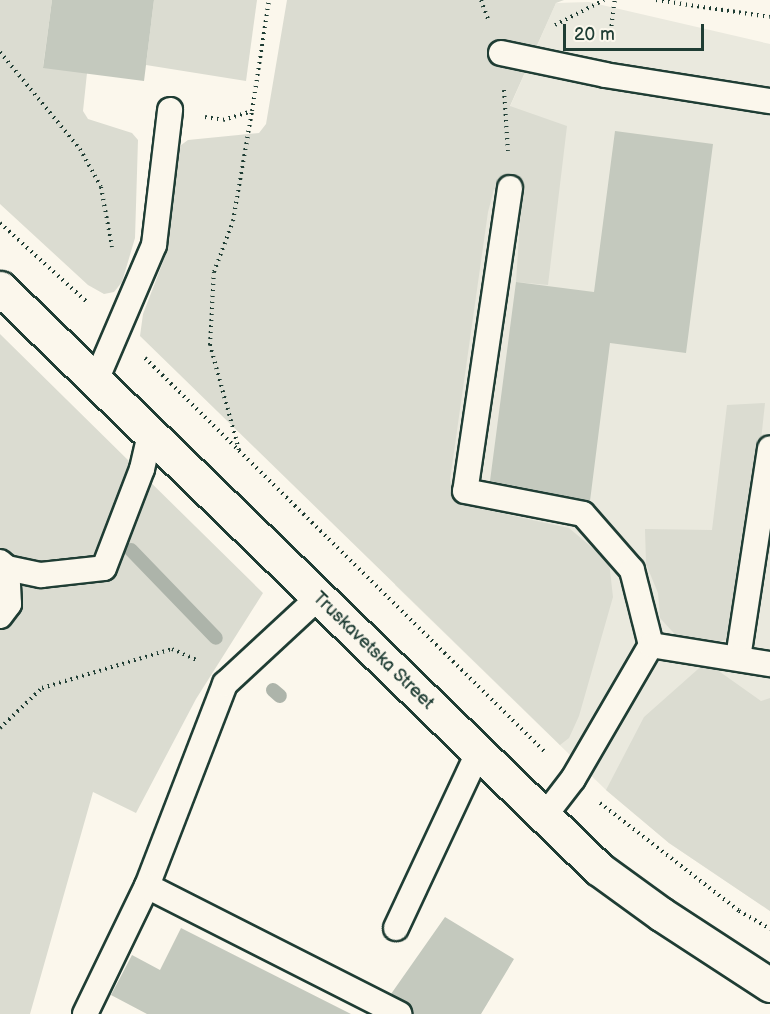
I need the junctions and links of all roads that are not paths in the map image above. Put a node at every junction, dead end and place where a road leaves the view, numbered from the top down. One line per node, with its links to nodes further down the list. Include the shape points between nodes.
1 (501, 53): 2 (lane, via 605,75)
2 (770, 101)
3 (170, 110): 6 (lane, via 154,245)
4 (510, 188): 12 (lane, via 465,491 583,514 632,570)
5 (0, 288): 6 (street, Truskavetska Street)
6 (97, 378): 7 (street, Truskavetska Street)
7 (151, 431): 9 (lane, via 142,469 104,568 41,575); 10 (street, Truskavetska Street)
8 (770, 448): 13 (lane)
9 (4, 565): 11 (lane, via 9,604)
10 (318, 598): 15 (street, Truskavetska Street); 17 (lane, via 225,684)
11 (0, 616)
12 (651, 645): 13 (lane); 16 (lane, via 573,779)
13 (738, 658): 14 (lane)
14 (770, 664)
15 (478, 753): 16 (street, Truskavetska Street); 18 (lane)
16 (546, 814): 19 (street, Truskavetska Street, via 599,868)
17 (147, 886): 20 (lane); 21 (lane)
18 (396, 928)
19 (770, 985)
20 (85, 1014)
21 (399, 1014)

